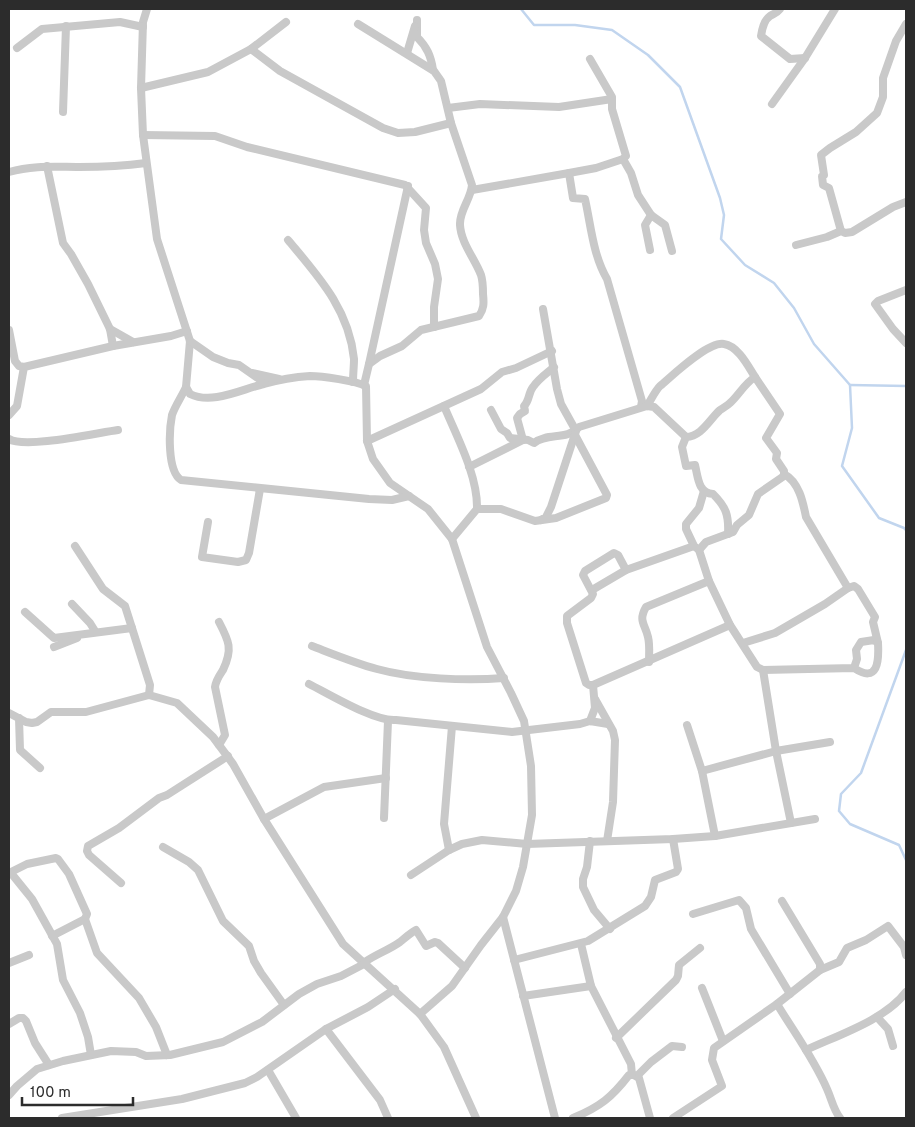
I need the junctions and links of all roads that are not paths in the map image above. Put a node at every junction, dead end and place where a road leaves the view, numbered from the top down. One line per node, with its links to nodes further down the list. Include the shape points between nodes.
1 (147, 9): 8 (street)
2 (780, 9): 12 (street, via 766,21 761,36 790,59)
3 (834, 9): 12 (street)
4 (286, 22): 10 (street)
5 (358, 24): 11 (street)
6 (906, 24): 31 (street, via 896,41 883,78 883,97 877,113 856,132 821,155 823,185 828,188)
7 (66, 26): 8 (street, via 120,22); 9 (street, via 42,29); 19 (street)
8 (142, 27): 15 (street)
9 (17, 48)
10 (251, 49): 15 (street, via 208,72); 20 (street, via 280,71 383,128 398,133 415,132)
11 (407, 53): 14 (street); 14 (street, via 417,20 417,37 426,46)
12 (805, 58): 17 (street)
13 (590, 59): 16 (street)
14 (433, 70): 18 (street, via 439,75)
15 (141, 88): 21 (street)
16 (612, 99): 18 (street, via 559,107 480,104); 22 (street, via 626,156)
17 (772, 104)
18 (448, 108): 20 (street)
19 (63, 112)
20 (451, 123): 28 (street)
21 (143, 135): 23 (street); 27 (street, via 214,136)
22 (623, 159): 26 (street); 30 (street, via 638,195)
23 (146, 163): 24 (street); 41 (street, via 157,239)
24 (47, 166): 25 (street); 39 (street, via 63,243)
25 (9, 172)
26 (569, 174): 28 (street); 58 (street, via 573,198 584,199 591,235)
27 (408, 186): 38 (street, via 426,208 426,243 438,280); 47 (street)
28 (472, 190): 38 (street, via 460,224 481,276 483,310 479,316)
29 (906, 202): 31 (street, via 852,232)
30 (651, 215): 34 (street, via 645,224); 35 (street, via 665,226)
31 (841, 231): 33 (street)
32 (288, 240): 53 (street, via 324,283 335,302 350,340 354,359)
33 (796, 245)
34 (650, 250)
35 (672, 251)
36 (906, 290): 44 (street, via 875,304)
37 (544, 309): 46 (street)
38 (434, 327): 47 (street, via 421,330 402,346)
39 (110, 329): 43 (street); 45 (street)
40 (9, 330): 48 (street, via 15,361)
41 (187, 332): 42 (street); 43 (street)
42 (190, 341): 50 (street, via 213,357); 56 (street)
43 (133, 342): 45 (street)
44 (906, 343)
45 (113, 346): 48 (street)
46 (552, 351): 49 (street); 57 (street, via 502,372 481,389)
47 (369, 364): 55 (street)
48 (24, 367): 60 (street, via 16,406)
49 (554, 367): 62 (street, via 561,404); 65 (street, via 533,386 524,411 517,418)
50 (252, 373): 52 (street); 54 (street)
51 (755, 377): 58 (street, via 735,349 715,344 674,373); 63 (street, via 708,426); 68 (street, via 780,414 766,438 777,453 776,459)
52 (283, 380): 53 (street, via 310,376); 54 (street)
53 (353, 382): 55 (street)
54 (265, 383): 56 (street, via 203,398 190,394)
55 (364, 385): 66 (street)
56 (186, 387): 69 (street, via 173,414 169,438 176,477)
57 (444, 406): 66 (street); 67 (street)
58 (644, 406): 62 (street, via 579,427); 63 (street, via 654,407)
59 (491, 410): 65 (street, via 510,438)
60 (9, 415)
61 (118, 430): 64 (street, via 46,441 14,443)
62 (576, 433): 65 (street, via 541,438 536,443); 73 (street, via 551,507); 73 (street, via 608,497 556,518)
63 (686, 437): 70 (street, via 682,447 686,466 694,466)
64 (9, 439)
65 (523, 440): 67 (street)
66 (368, 441): 71 (street, via 373,459 390,483)
67 (469, 467): 72 (street, via 477,492)
68 (784, 474): 75 (street, via 758,494 747,518); 81 (street, via 791,478 806,507 806,517)
69 (260, 489): 71 (street, via 369,499 392,500); 74 (street, via 246,560 238,562 202,557)
70 (704, 491): 75 (street, via 722,502 729,518); 78 (street, via 699,508 686,526)
71 (409, 496): 76 (street, via 428,509)
72 (477, 509): 73 (street, via 501,509 535,521); 76 (street)
73 (541, 520)
74 (208, 522)
75 (728, 534): 78 (street)
76 (452, 539): 96 (street, via 487,647)
77 (75, 546): 87 (street, via 103,589 125,606)
78 (696, 548): 79 (street); 80 (street)
79 (626, 570): 82 (street); 82 (street, via 614,553 585,571 583,575)
80 (710, 581): 86 (street); 93 (street, via 646,607 642,623 648,638)
81 (848, 588): 89 (street, via 775,633); 90 (street, via 854,586 858,589 875,617 873,622)
82 (592, 590): 98 (street, via 591,598 566,616 566,620 586,683)
83 (72, 604): 88 (street, via 90,623)
84 (24, 612): 88 (street, via 54,638)
85 (219, 622): 110 (street, via 230,644 223,669 215,682 225,735)
86 (730, 625): 89 (street); 93 (street)
87 (132, 628): 88 (street); 99 (street, via 150,685)
88 (91, 632): 92 (street)
89 (743, 643): 95 (street, via 757,667)
90 (878, 643): 94 (street, via 874,640 861,642 856,650); 94 (street, via 876,668 868,673)
91 (312, 646): 96 (street, via 378,670 440,678)
92 (54, 647)
93 (649, 662): 98 (street)
94 (854, 668): 95 (street)
95 (763, 670): 111 (street)
96 (504, 678): 108 (street)
97 (309, 684): 104 (street)
98 (593, 685): 100 (street)
99 (150, 695): 102 (street, via 86,712 51,712 32,723); 110 (street, via 177,703)
100 (595, 699): 103 (street); 105 (street)
101 (9, 713): 102 (street)
102 (19, 718): 113 (street, via 20,750)
103 (590, 720): 105 (street); 108 (street)
104 (388, 721): 107 (street); 115 (street)
105 (608, 724): 122 (street, via 615,740 613,802)
106 (687, 725): 114 (street)
107 (452, 726): 108 (street); 126 (street, via 444,824)
108 (526, 731): 124 (street, via 532,815)
109 (830, 742): 111 (street)
110 (220, 745): 112 (street)
111 (776, 751): 114 (street); 119 (street)
112 (228, 756): 117 (street); 129 (street, via 88,846 89,854)
113 (40, 768)
114 (702, 771): 120 (street)
115 (386, 778): 116 (street); 117 (street, via 324,787)
116 (384, 818)
117 (264, 819): 141 (street, via 343,944)
118 (815, 819): 119 (street)
119 (791, 823): 120 (street)
120 (715, 836): 121 (street)
121 (674, 839): 122 (street); 134 (street, via 676,872 655,880 645,906)
122 (607, 841): 123 (street)
123 (590, 842): 124 (street); 134 (street, via 583,887 594,910)
124 (527, 844): 126 (street, via 482,840); 132 (street, via 516,891)
125 (163, 846): 152 (street, via 198,870 223,921 249,946 261,973)
126 (449, 850): 128 (street)
127 (10, 873): 133 (street, via 27,864 57,858 69,874 87,914); 135 (street, via 32,899)
128 (411, 875)
129 (122, 883)
130 (782, 901): 144 (street, via 820,964)
131 (693, 914): 148 (street, via 739,900 746,908 751,929)
132 (504, 917): 140 (street); 143 (street)
133 (85, 919): 135 (street); 163 (street, via 97,953 139,998)
134 (610, 929): 136 (street)
135 (52, 936): 162 (street, via 57,944 63,980 80,1013)
136 (581, 944): 140 (street); 145 (street)
137 (700, 948): 157 (street, via 679,965 676,980)
138 (29, 955): 142 (street)
139 (906, 955): 144 (street, via 904,947 888,926 847,948 839,962)
140 (514, 960): 149 (street)
141 (365, 962): 143 (street, via 416,930 426,946 438,943); 147 (street); 152 (street, via 317,984)
142 (9, 963)
143 (465, 968): 153 (street, via 452,986)
144 (820, 970): 148 (street)
145 (591, 986): 149 (street); 157 (street)
146 (702, 988): 158 (street)
147 (395, 989): 153 (street); 156 (street)
148 (790, 994): 151 (street)
149 (523, 996): 174 (street)
150 (905, 998): 154 (street)
151 (777, 1004): 158 (street); 161 (street)
152 (284, 1005): 163 (street, via 235,1037)
153 (420, 1014): 173 (street, via 444,1047)
154 (877, 1017): 159 (street, via 888,1029); 161 (street)
155 (9, 1024): 164 (street, via 19,1018 26,1021)
156 (326, 1029): 165 (street); 172 (street, via 380,1100)
157 (616, 1038): 166 (street)
158 (723, 1041): 177 (street, via 712,1054 722,1086)
159 (893, 1046)
160 (682, 1047): 166 (street, via 672,1046)
161 (806, 1050): 178 (street)
162 (91, 1055): 163 (street, via 111,1051); 164 (street)
163 (167, 1055)
164 (49, 1065): 167 (street, via 38,1069)
165 (268, 1070): 168 (street, via 245,1083 182,1099); 171 (street)
166 (635, 1075): 175 (street, via 600,1105); 176 (street)
167 (9, 1096)
168 (118, 1109): 169 (street); 170 (street)
169 (62, 1118)
170 (121, 1118)
171 (296, 1118)
172 (388, 1118)
173 (476, 1118)
174 (555, 1118)
175 (574, 1118)
176 (650, 1118)
177 (673, 1118)
178 (840, 1118)

